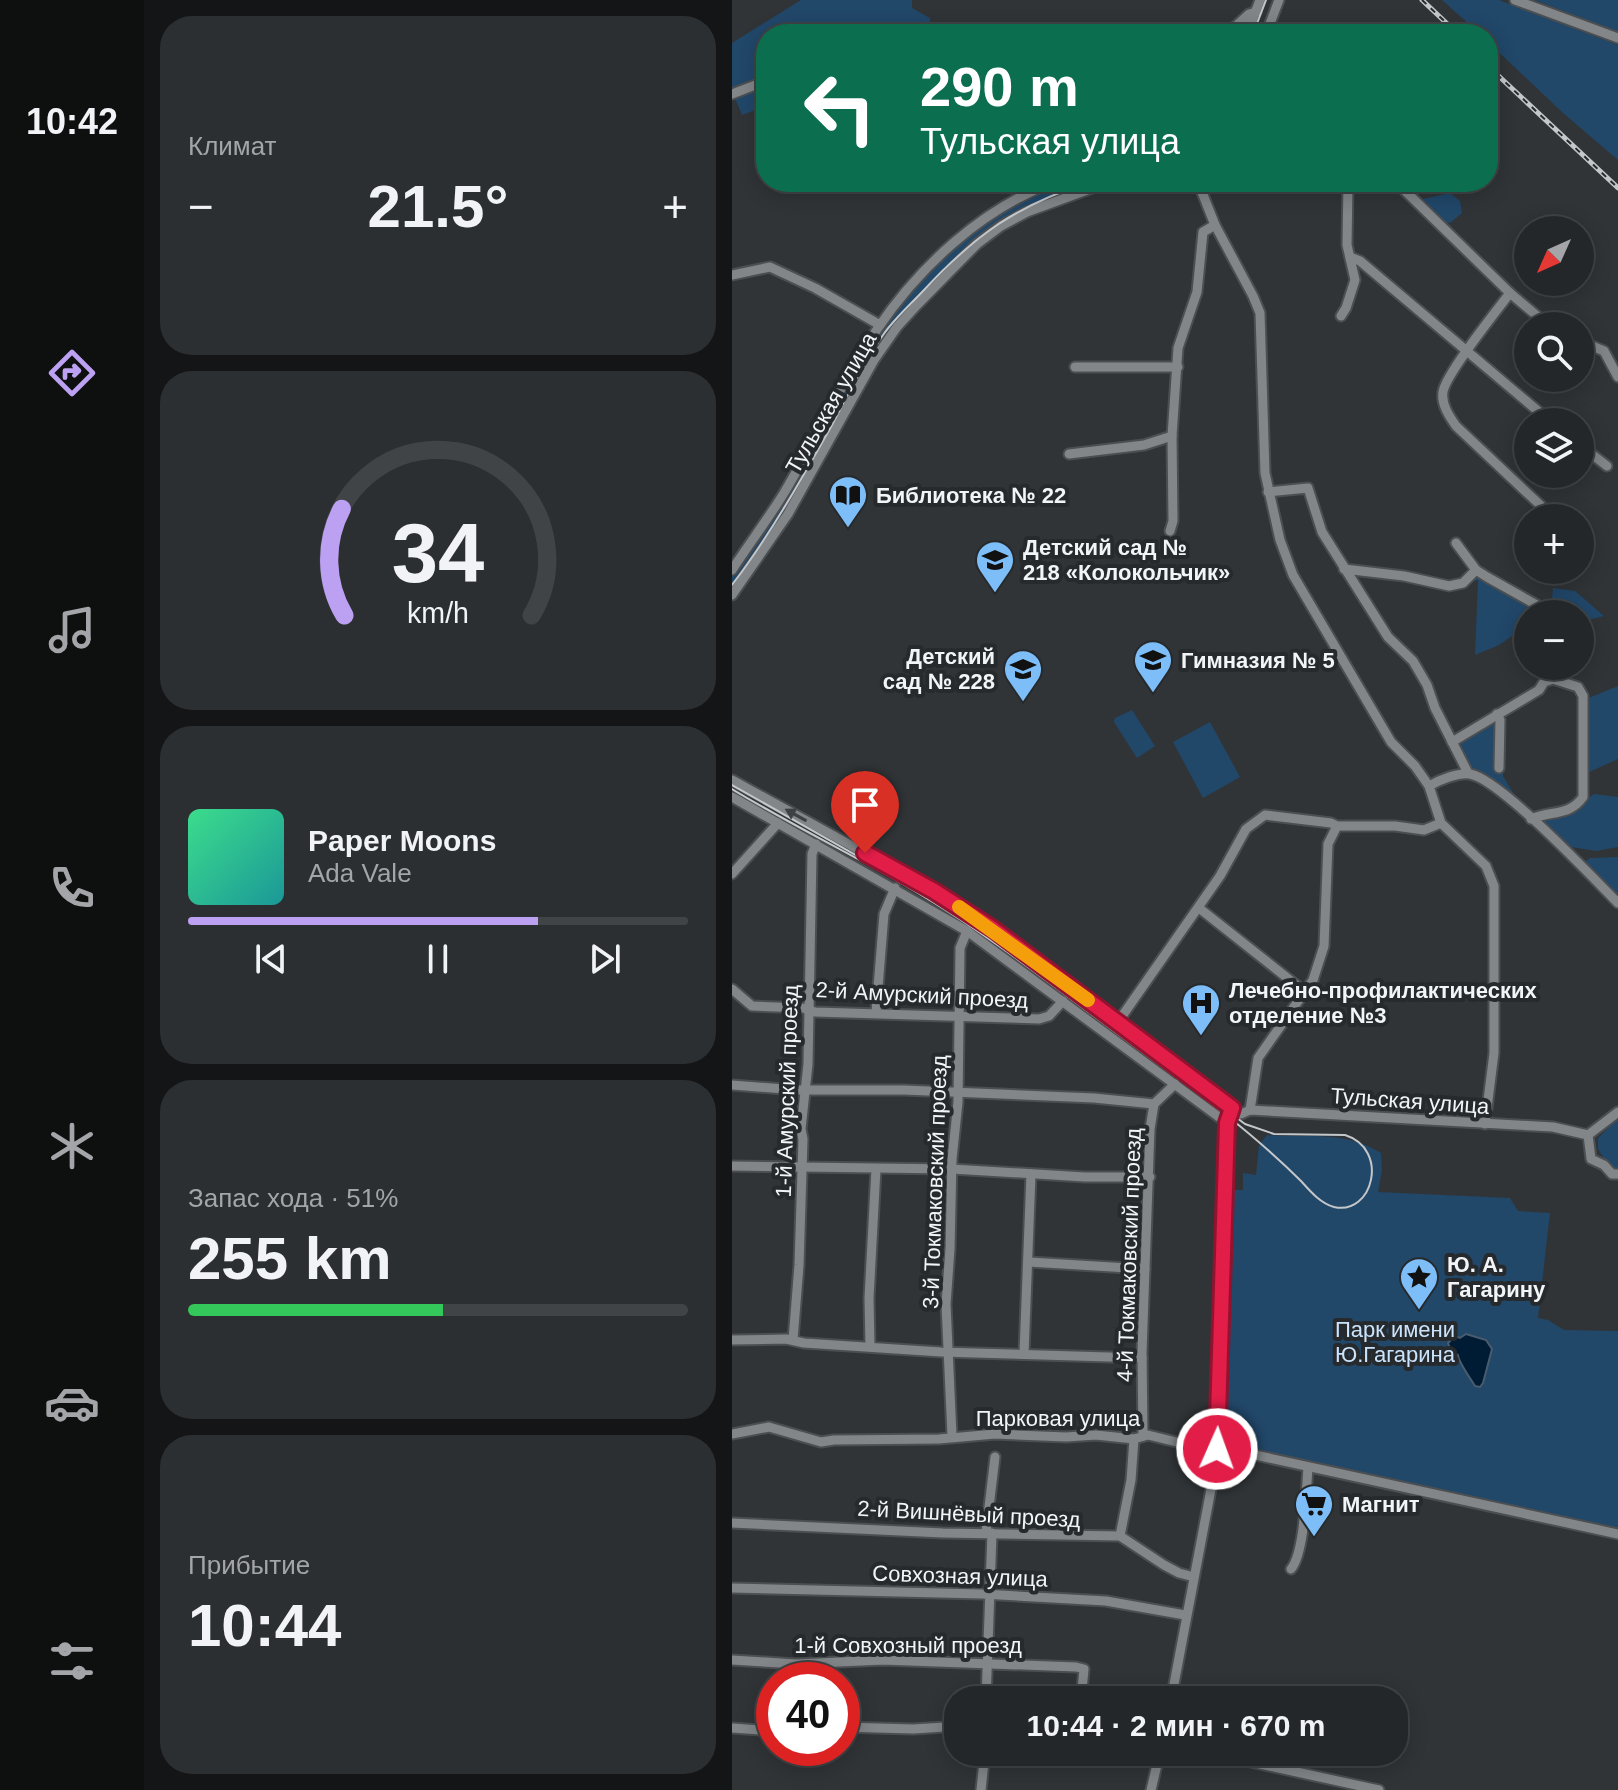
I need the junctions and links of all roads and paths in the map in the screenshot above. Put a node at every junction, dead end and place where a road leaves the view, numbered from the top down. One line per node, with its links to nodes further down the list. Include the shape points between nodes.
1 (1260, 0): 4 (street)
2 (1279, 0): 7 (street)
3 (1515, 0): 8 (street)
4 (1256, 12): 5 (street); 6 (street)
5 (1238, 24)
6 (1251, 24)
7 (1270, 24)
8 (1618, 38)
9 (756, 85): 10 (street)
10 (732, 94)
11 (1030, 192): 22 (street, via 969,230)
12 (1082, 192): 40 (street, Тульская улица, via 1001,226 897,327 788,514)
13 (1202, 192): 16 (street)
14 (1347, 192): 17 (street)
15 (1406, 192): 19 (street)
16 (1215, 225): 26 (street, via 1203,232 1197,292 1178,348); 33 (street, via 1260,313)
17 (1350, 257): 21 (street, via 1355,280); 24 (street)
18 (732, 275): 22 (street, via 770,267)
19 (1510, 293): 20 (street); 24 (street)
20 (1532, 312)
21 (1341, 316)
22 (880, 325): 38 (street, via 782,495)
23 (1594, 347): 27 (street, via 1604,351)
24 (1466, 352): 28 (street); 34 (street, via 1442,394 1447,412)
25 (1075, 367): 26 (street)
26 (1178, 367): 29 (street)
27 (1618, 377)
28 (1534, 408)
29 (1172, 436): 30 (street, via 1144,445); 35 (street)
30 (1069, 454)
31 (1594, 456): 32 (street)
32 (1607, 466)
33 (1268, 492): 37 (street, via 1308,488 1322,532); 47 (street, via 1293,575 1391,742)
34 (1539, 504)
35 (1170, 531)
36 (1456, 543): 39 (street)
37 (1344, 569): 39 (street, via 1449,586 1463,583); 43 (street, via 1388,637 1413,661)
38 (732, 570)
39 (1476, 570): 41 (street)
40 (732, 595)
41 (1526, 600)
42 (1497, 714): 43 (street); 44 (street); 49 (street, via 1553,679 1578,687 1583,696 1583,797 1566,812)
43 (1452, 742): 45 (street)
44 (1499, 768)
45 (1468, 773): 47 (street); 49 (street)
46 (732, 780): 65 (street, one-way to 46, via 934,891)
47 (1429, 786): 51 (street)
48 (732, 797): 50 (street)
49 (1531, 819): 56 (street)
50 (778, 823): 53 (street); 54 (street)
51 (1441, 823): 52 (street, via 1424,830); 75 (street, via 1486,866 1494,886 1494,1053)
52 (1337, 826): 57 (street, via 1265,815 1246,829); 60 (street, via 1328,844 1324,946)
53 (816, 844): 55 (street); 62 (street, 1-й Амурский проезд)
54 (732, 874)
55 (895, 888): 58 (street); 63 (street, via 884,914)
56 (1618, 903)
57 (1199, 908): 60 (street); 65 (street)
58 (967, 931): 61 (street); 64 (street, 3-й Токмаковский проезд, via 960,948)
59 (732, 989): 62 (street, 2-й Амурский проезд, via 752,1006)
60 (1305, 992): 72 (street, via 1258,1058)
61 (1063, 1001): 64 (street, 2-й Амурский проезд, via 1039,1019); 66 (street)
62 (808, 1010): 63 (street, 2-й Амурский проезд); 68 (street, 1-й Амурский проезд)
63 (876, 1012): 64 (street, 2-й Амурский проезд)
64 (959, 1016): 69 (street, 3-й Токмаковский проезд)
65 (1118, 1022): 71 (street)
66 (1175, 1084): 70 (street, 4-й Токмаковский проезд); 74 (street)
67 (732, 1085): 68 (street)
68 (805, 1090): 69 (street); 78 (street, 1-й Амурский проезд)
69 (958, 1093): 70 (street); 80 (street, 3-й Токмаковский проезд)
70 (1154, 1104): 83 (street, 4-й Токмаковский проезд)
71 (1232, 1108): 72 (street, Тульская улица, via 1241,1114); 74 (street)
72 (1250, 1110): 75 (street, Тульская улица)
73 (1618, 1112): 76 (street)
74 (1227, 1123): 96 (street)
75 (1485, 1124): 76 (street, Тульская улица, via 1553,1127)
76 (1588, 1135): 82 (street, via 1591,1159)
77 (732, 1166): 78 (street)
78 (802, 1166): 79 (street); 87 (street, 1-й Амурский проезд)
79 (876, 1169): 80 (street); 88 (street)
80 (952, 1169): 81 (street); 89 (street, 3-й Токмаковский проезд)
81 (1031, 1174): 83 (street); 84 (street)
82 (1618, 1174)
83 (1150, 1177): 85 (street, 4-й Токмаковский проезд)
84 (1029, 1262): 85 (street); 90 (street)
85 (1145, 1269): 91 (street, 4-й Токмаковский проезд)
86 (732, 1340): 87 (street)
87 (793, 1340): 88 (street)
88 (870, 1346): 89 (street)
89 (949, 1351): 90 (street); 93 (street, 3-й Токмаковский проезд)
90 (1024, 1353): 91 (street)
91 (1142, 1358): 94 (street, 4-й Токмаковский проезд)
92 (736, 1434): 93 (street, Парковая улица, via 769,1427 821,1442); 95 (street)
93 (952, 1436): 94 (street, Парковая улица)
94 (1138, 1437): 96 (street, Парковая улица); 102 (street, 4-й Токмаковский проезд)
95 (732, 1444)
96 (1217, 1449): 98 (street, Парковая улица); 104 (street)
97 (995, 1457): 100 (street)
98 (1308, 1468): 101 (street, Парковая улица); 103 (street, via 1303,1524)
99 (732, 1523): 100 (street, 2-й Вишнёвый проезд)
100 (989, 1532): 102 (street, 2-й Вишнёвый проезд); 106 (street)
101 (1618, 1534)
102 (1120, 1536): 104 (street, via 1164,1565)
103 (1291, 1569)
104 (1194, 1577): 107 (street)
105 (732, 1588): 106 (street, Совхозная улица)
106 (990, 1595): 107 (street, Совхозная улица, via 1106,1601); 109 (street)
107 (1185, 1615): 112 (street)
108 (732, 1660): 109 (street, 1-й Совхозный проезд)
109 (989, 1665): 110 (street); 111 (street, 1-й Совхозный проезд, via 1084,1669)
110 (987, 1686)
111 (1082, 1686)
112 (1173, 1686)
113 (944, 1727): 115 (street)
114 (732, 1728): 116 (street)
115 (860, 1728)
116 (756, 1730)
117 (984, 1766): 120 (street)
118 (1157, 1766): 121 (street)
119 (1269, 1766): 122 (street)
120 (981, 1790)
121 (1151, 1790)
122 (1379, 1790)

